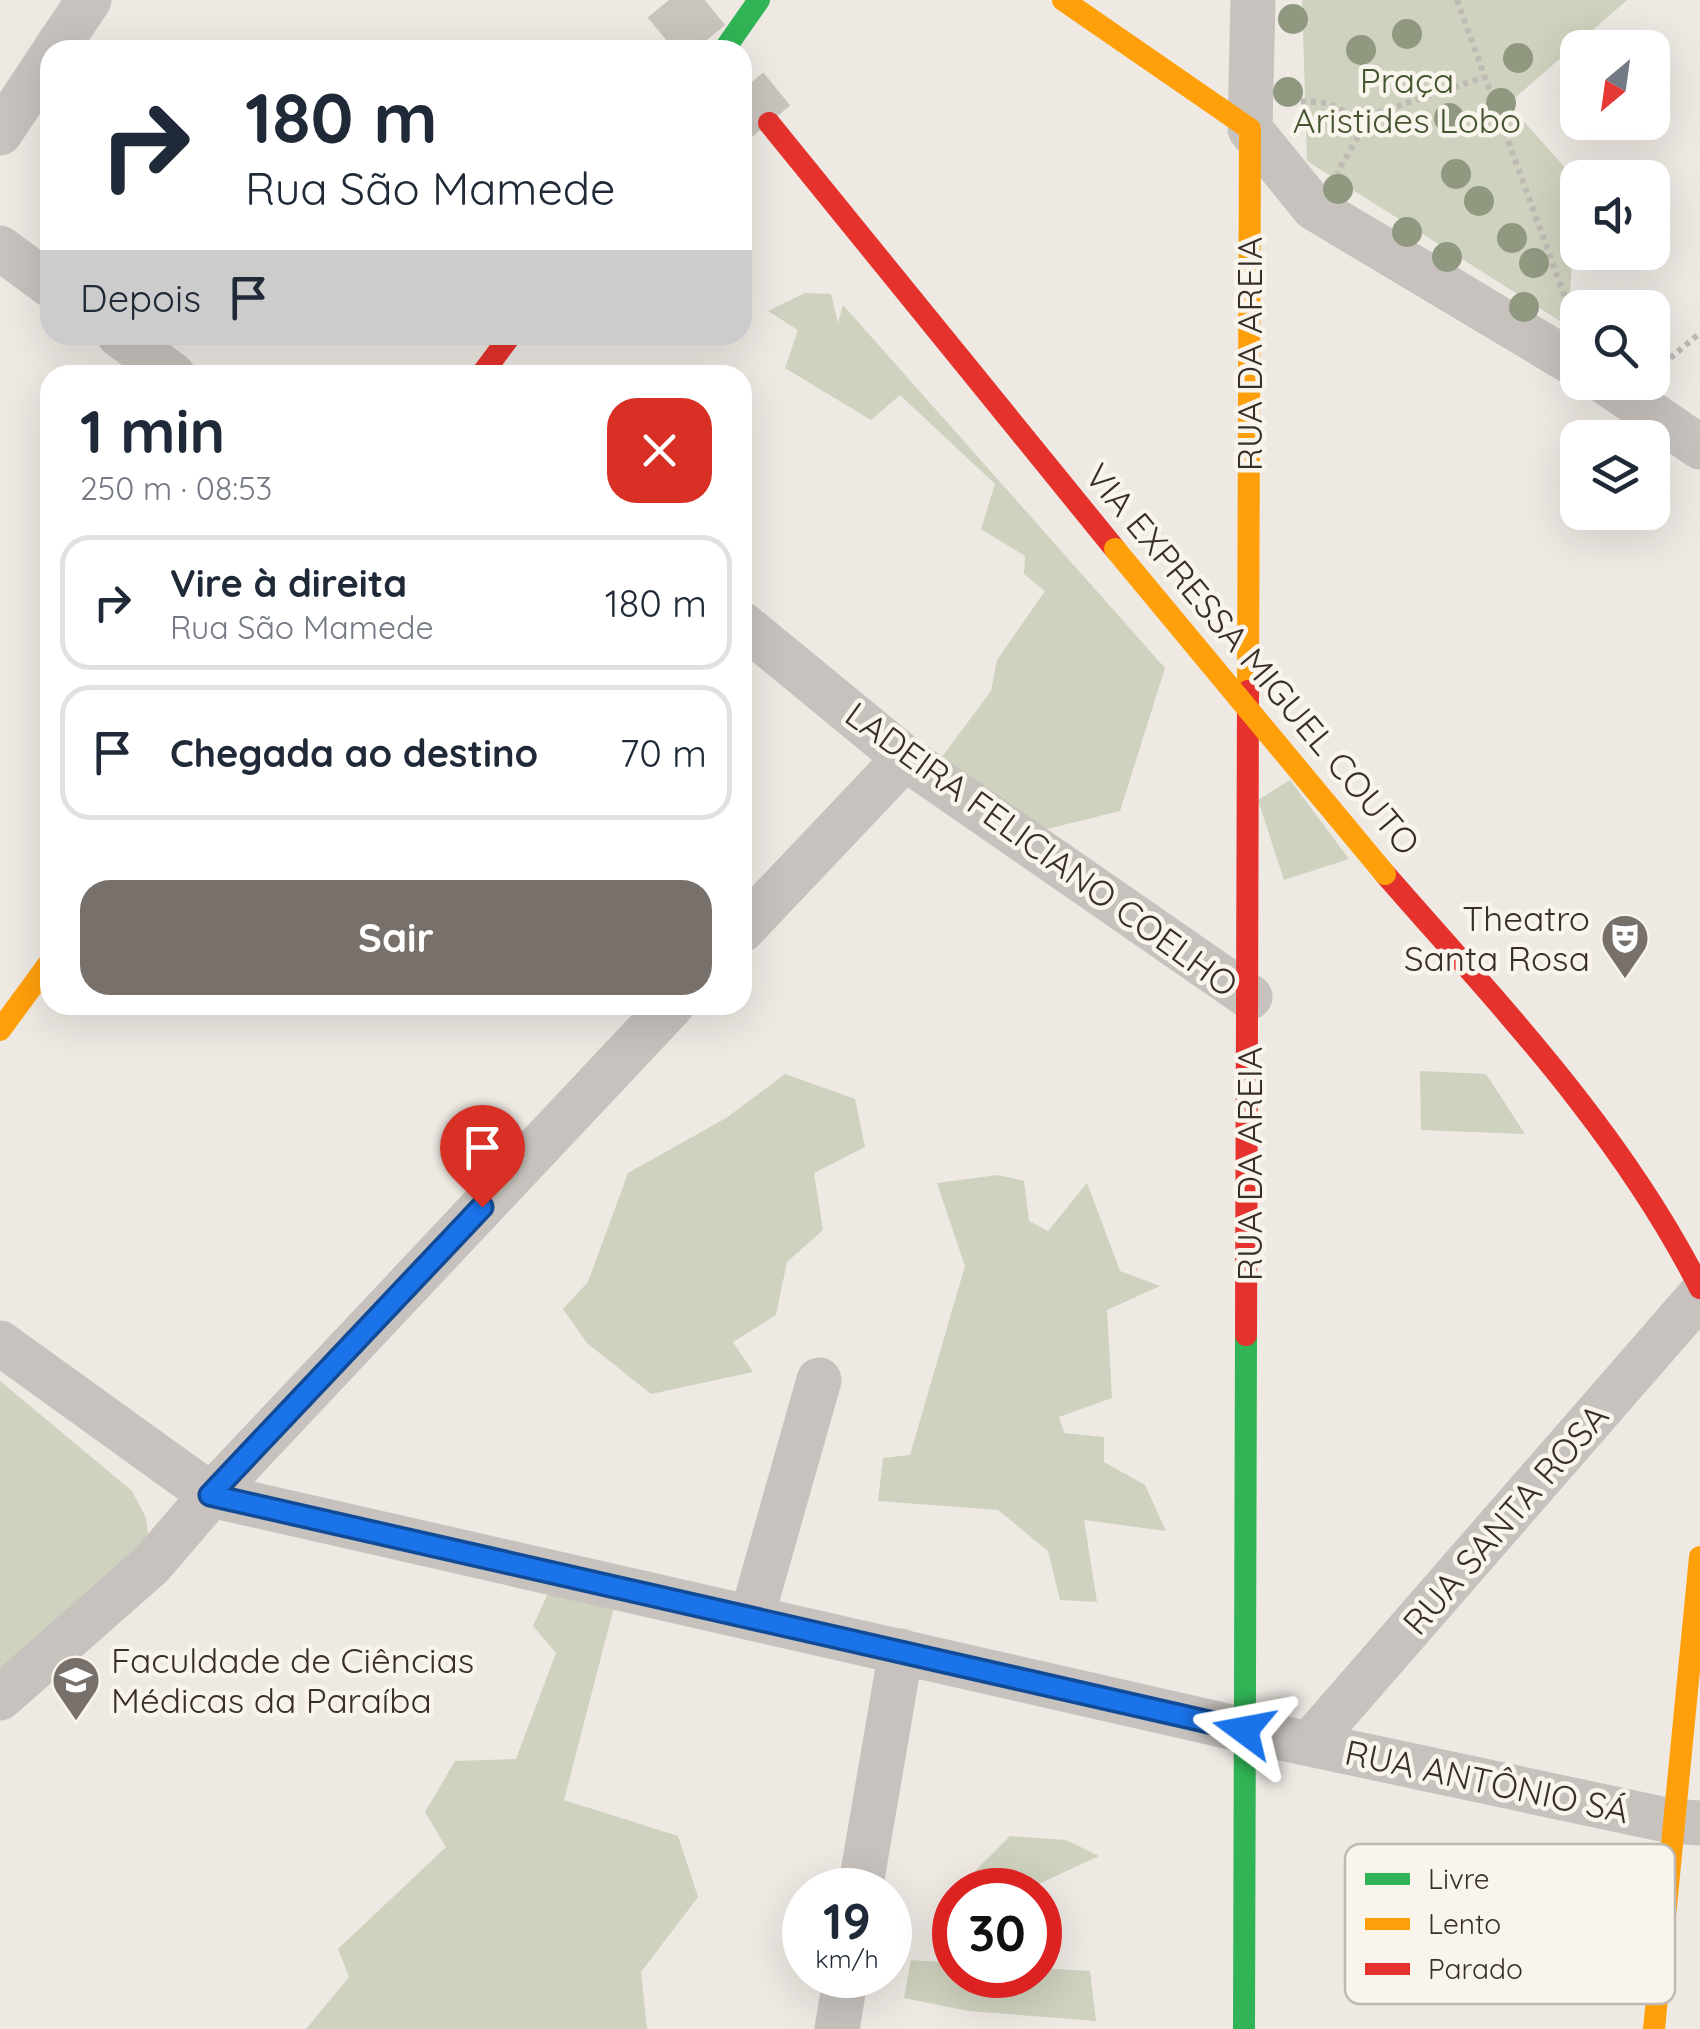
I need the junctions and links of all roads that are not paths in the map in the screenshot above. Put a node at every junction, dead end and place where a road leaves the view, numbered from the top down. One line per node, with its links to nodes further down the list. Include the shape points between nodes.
1 (89, 0): 5 (street)
2 (759, 0): 6 (main road)
3 (1062, 0): 8 (main road)
4 (1253, 0): 8 (street, RUA DA AREIA)
5 (63, 40)
6 (731, 40)
7 (26, 75): 10 (street)
8 (1249, 113): 13 (street, via 1314,208); 20 (main road, RUA DA AREIA)
9 (770, 123): 23 (main road, VIA EXPRESSA MIGUEL COUTO, bridge, via 1115,549 1593,1118 1680,1242)
10 (0, 133)
11 (0, 248): 12 (street)
12 (40, 277)
13 (1560, 355)
14 (1631, 400): 15 (street)
15 (1700, 447)
16 (752, 632): 17 (street, LADEIRA FELICIANO COELHO)
17 (904, 758): 18 (street); 20 (street, LADEIRA FELICIANO COELHO)
18 (752, 919)
19 (40, 976): 22 (main road)
20 (1250, 997): 31 (main road, RUA DA AREIA)
21 (663, 1015): 26 (street)
22 (0, 1030)
23 (1700, 1292): 32 (street, RUA SANTA ROSA)
24 (0, 1343): 26 (street)
25 (819, 1380): 28 (street)
26 (210, 1495): 28 (street, RUA ANTÔNIO SÁ); 30 (street, via 152,1564)
27 (1700, 1558): 33 (main road)
28 (752, 1616): 29 (street, RUA ANTÔNIO SÁ)
29 (900, 1652): 31 (street, RUA ANTÔNIO SÁ); 34 (street)
30 (0, 1698)
31 (1244, 1730): 32 (street, RUA ANTÔNIO SÁ); 39 (main road, RUA DA AREIA)
32 (1310, 1743): 33 (street, RUA ANTÔNIO SÁ)
33 (1685, 1822): 35 (main road)
34 (864, 1868)
35 (1675, 1889)
36 (842, 1998): 38 (street)
37 (1658, 2004): 40 (main road)
38 (837, 2029)
39 (1244, 2029)
40 (1654, 2029)

